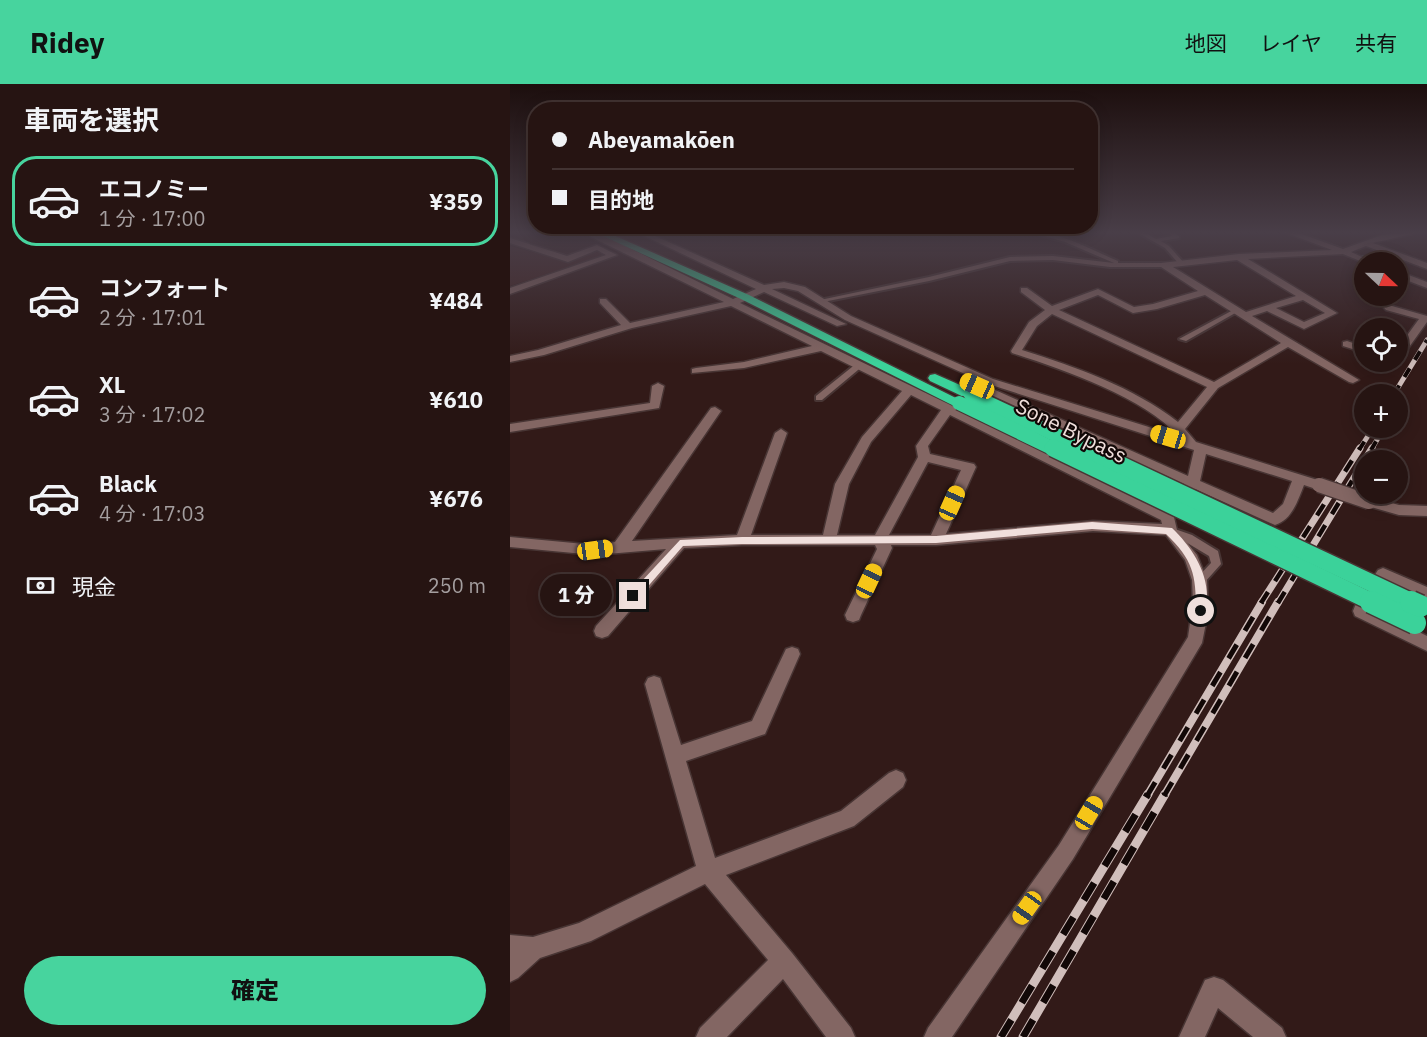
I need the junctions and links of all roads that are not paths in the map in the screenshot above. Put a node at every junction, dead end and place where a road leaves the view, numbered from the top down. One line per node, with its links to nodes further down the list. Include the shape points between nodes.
1 (554, 275): 12 (street)
2 (676, 275): 18 (street)
3 (710, 275): 14 (highway, Sone Bypass)
4 (718, 275): 14 (highway, Sone Bypass)
5 (722, 275): 14 (street)
6 (943, 275): 17 (lane)
7 (1180, 275): 13 (street)
8 (1269, 275): 15 (street)
9 (1408, 279): 10 (street)
10 (1427, 285)
11 (1024, 290): 21 (street)
12 (510, 291)
13 (1204, 291): 21 (street, via 1133,310 1098,292); 22 (street)
14 (755, 293): 17 (street, via 773,286 794,287); 18 (street); 39 (highway, Sone Bypass); 47 (street)
15 (1304, 297): 19 (street); 19 (street, via 1332,313 1304,326)
16 (603, 300): 23 (street)
17 (824, 300): 44 (street, via 848,318 989,381)
18 (732, 303): 23 (street); 29 (street)
19 (1268, 306): 22 (street)
20 (1387, 306): 25 (street, via 1425,318)
21 (1051, 310): 36 (street); 42 (street, via 1033,324 1016,351 1049,361 1132,399)
22 (1239, 313): 24 (lane); 27 (street)
23 (627, 326): 31 (street)
24 (1183, 339)
25 (1410, 339): 26 (street)
26 (1408, 342)
27 (1288, 343): 34 (street); 36 (street)
28 (1347, 344): 30 (street)
29 (823, 346): 32 (street); 33 (street, via 744,365)
30 (1354, 346)
31 (510, 359)
32 (860, 365): 37 (street); 38 (lane)
33 (696, 371)
34 (1353, 380)
35 (658, 386): 41 (street, via 655,406)
36 (1214, 386): 42 (street)
37 (909, 390): 39 (street); 51 (street, via 866,440 842,484)
38 (819, 398)
39 (959, 403): 45 (street, via 922,446); 49 (street); 57 (highway, Sone Bypass, bridge)
40 (715, 411): 56 (street)
41 (510, 428)
42 (1178, 429): 44 (street)
43 (781, 433): 50 (street)
44 (1196, 446): 46 (street); 47 (street)
45 (924, 457): 52 (street); 53 (street, via 969,466)
46 (1300, 479): 47 (street, via 1289,507 1275,520); 48 (street, bridge, via 1399,510)
47 (1192, 483): 49 (street)
48 (1427, 511)
49 (1168, 524): 53 (street, via 1092,526); 71 (street, via 1201,579 1196,638 1066,852)
50 (742, 540): 51 (street); 55 (street)
51 (829, 540): 52 (street)
52 (879, 540): 53 (street); 58 (street, via 885,548)
53 (936, 540)
54 (510, 542): 56 (street, via 595,550)
55 (680, 543): 56 (street); 59 (street)
56 (620, 547)
57 (1423, 612): 60 (street, via 1383,574 1361,611)
58 (854, 615)
59 (602, 631)
60 (1427, 644)
61 (792, 654): 63 (street, via 759,728)
62 (654, 684): 63 (street)
63 (675, 756): 65 (street)
64 (896, 780): 65 (street, via 848,819)
65 (708, 871): 66 (street, via 584,933); 67 (street)
66 (522, 948): 68 (street)
67 (784, 962): 69 (street); 70 (street)
68 (510, 970)
69 (709, 1037)
70 (842, 1037)
71 (937, 1037)
72 (1192, 1037): 73 (street, via 1214,989)
73 (1274, 1037)

